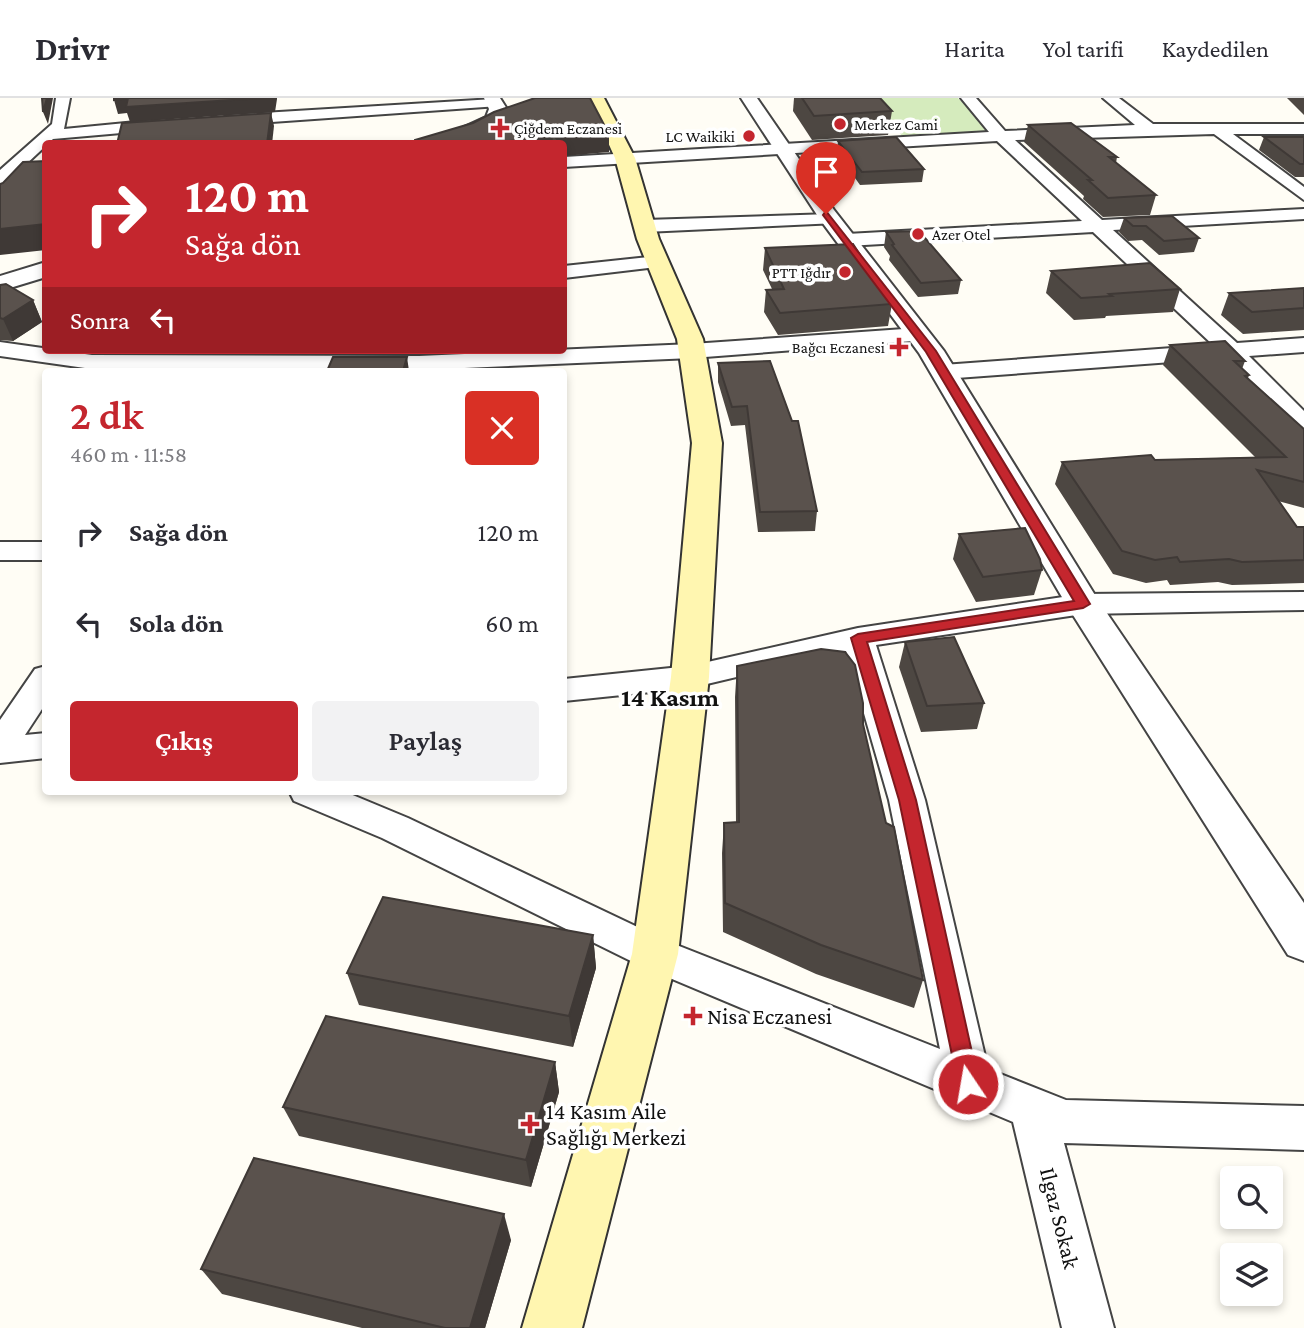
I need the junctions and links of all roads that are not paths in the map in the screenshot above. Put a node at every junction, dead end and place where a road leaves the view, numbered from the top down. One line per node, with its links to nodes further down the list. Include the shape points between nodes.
1 (63, 98): 13 (street, via 59,125)
2 (749, 98): 17 (street)
3 (968, 98): 15 (street)
4 (1110, 98): 11 (street)
5 (590, 99): 18 (main road)
6 (422, 102): 7 (street); 8 (street)
7 (498, 105): 16 (street, via 494,120)
8 (221, 117)
9 (184, 123): 14 (street)
10 (1216, 128): 11 (street); 12 (street); 20 (street)
11 (1149, 129): 15 (street)
12 (1304, 129)
13 (47, 135): 14 (street); 22 (street)
14 (115, 136)
15 (1001, 136): 17 (street); 25 (street)
16 (448, 140)
17 (783, 147): 18 (street); 27 (street)
18 (625, 158): 19 (street); 26 (main road)
19 (567, 162)
20 (1263, 164): 21 (street); 23 (street)
21 (1290, 164)
22 (0, 179)
23 (1304, 195)
24 (1304, 214): 25 (street)
25 (1100, 225): 27 (street); 35 (street)
26 (645, 226): 27 (street); 28 (main road)
27 (839, 230): 32 (street)
28 (658, 262): 30 (street); 36 (main road)
29 (42, 270): 31 (street)
30 (567, 272)
31 (0, 284)
32 (918, 335): 36 (street); 40 (street)
33 (1304, 345): 35 (street)
34 (0, 349): 39 (street, via 92,362)
35 (1231, 350): 40 (street); 41 (street)
36 (692, 351): 38 (street); 47 (main road, via 707,443)
37 (367, 357): 38 (street); 39 (street)
38 (441, 366)
39 (229, 367)
40 (943, 372): 45 (street)
41 (1304, 425)
42 (0, 551): 43 (street)
43 (42, 551)
44 (1304, 601): 45 (street)
45 (1083, 604): 46 (street); 53 (street)
46 (858, 638): 47 (street); 55 (street, via 908,800)
47 (690, 677): 49 (street); 54 (main road)
48 (42, 683): 51 (street)
49 (567, 690)
50 (42, 745): 51 (street)
51 (0, 748)
52 (317, 795): 54 (street, via 395,828)
53 (1304, 941)
54 (655, 954): 55 (street); 58 (main road)
55 (968, 1084): 56 (street)
56 (1031, 1108): 57 (street, via 1066,1122); 59 (street, Ilgaz Sokak)
57 (1304, 1128)
58 (552, 1328)
59 (1088, 1328)

